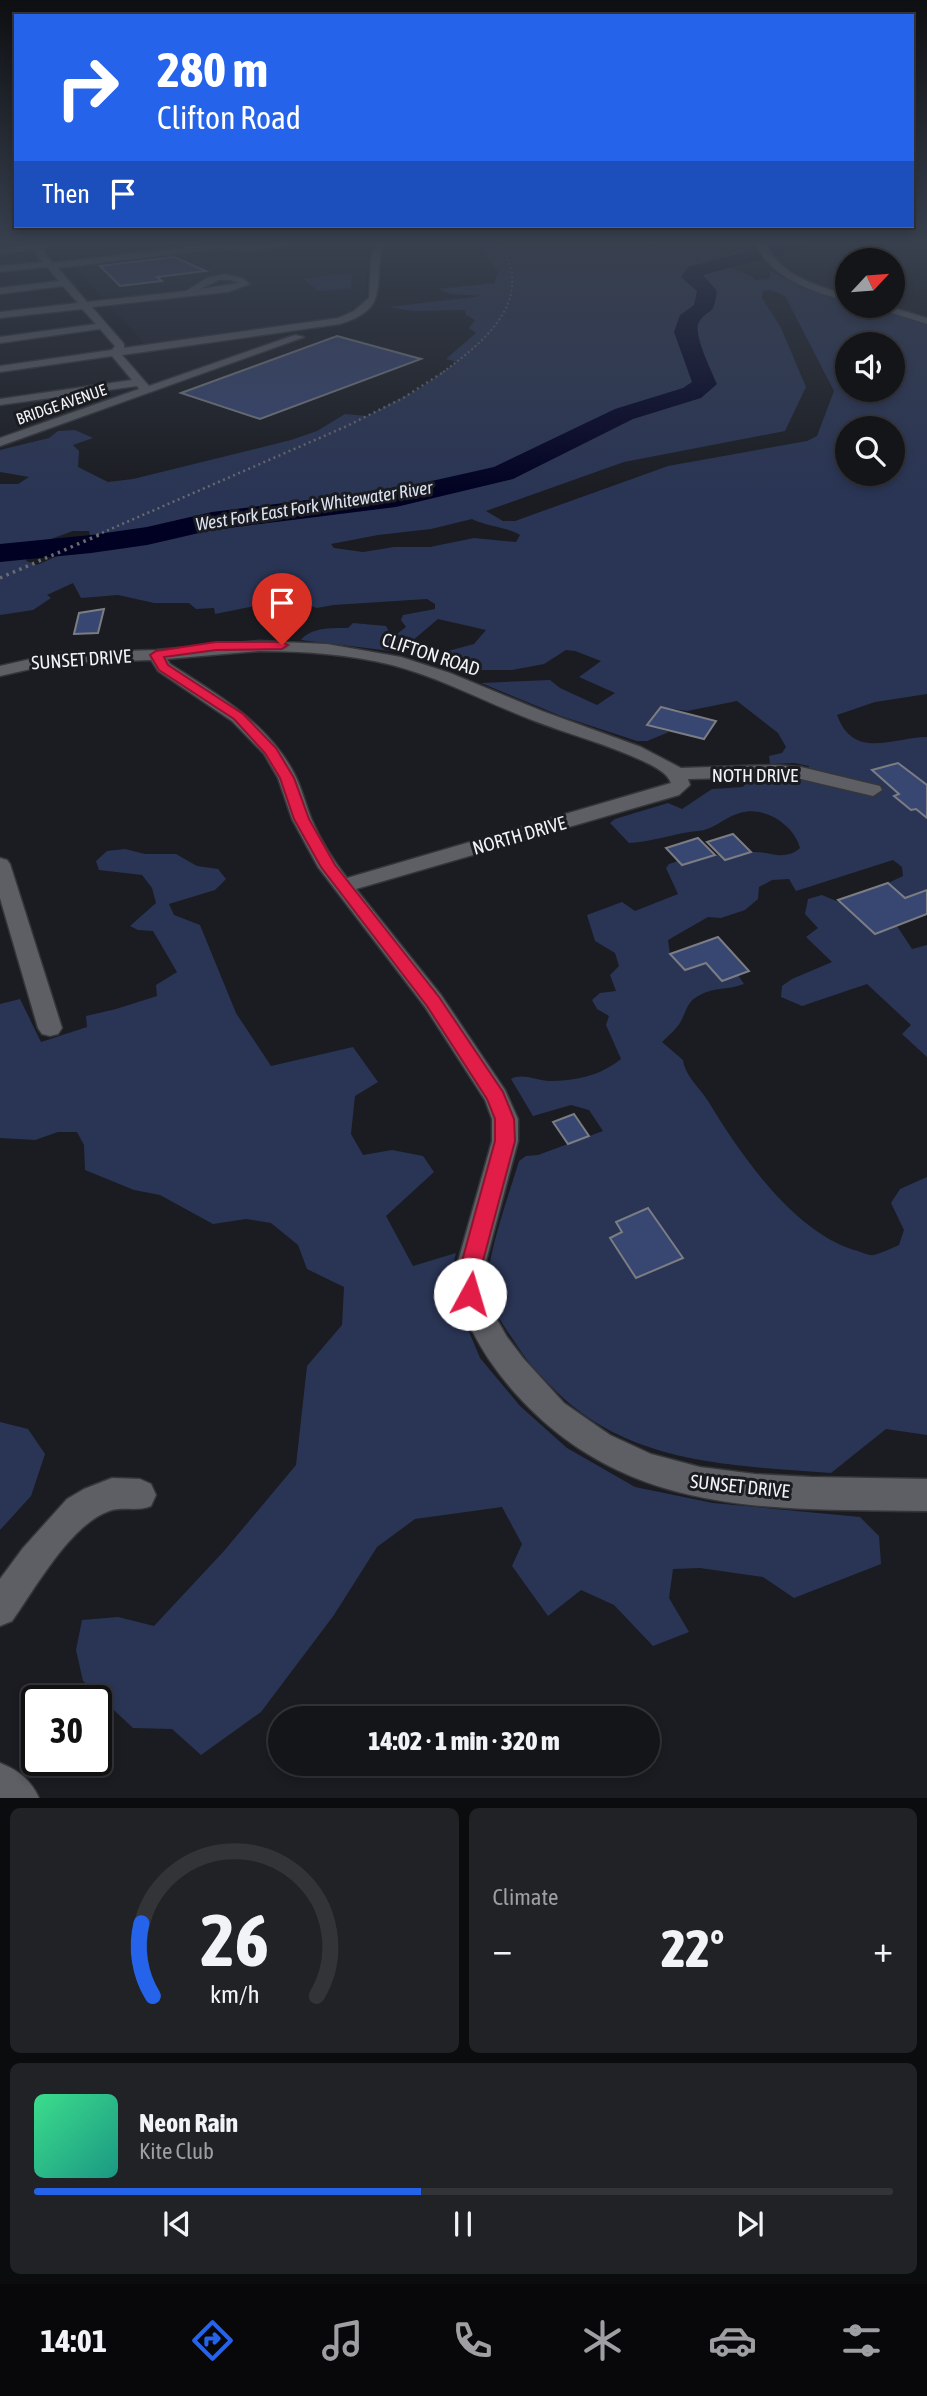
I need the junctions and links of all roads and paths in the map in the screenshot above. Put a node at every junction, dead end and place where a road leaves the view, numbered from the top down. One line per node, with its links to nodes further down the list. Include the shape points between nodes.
1 (89, 328): 6 (street)
2 (105, 328): 7 (street, via 120,346)
3 (301, 328): 7 (street)
4 (318, 328): 9 (street, BRIDGE AVENUE)
5 (492, 328): 12 (path, via 452,366 367,416)
6 (0, 340)
7 (116, 353): 8 (street); 9 (street)
8 (0, 369)
9 (143, 386): 10 (street); 11 (street, BRIDGE AVENUE)
10 (0, 402)
11 (3, 440)
12 (0, 578)
13 (156, 655): 14 (street, SUNSET DRIVE, via 36,660); 15 (street, CLIFTON ROAD, via 216,646 284,645 381,658 457,681 649,758); 18 (street, SUNSET DRIVE, via 164,667 239,717 271,751 328,867)
14 (0, 671)
15 (677, 774): 16 (street, NOTH DRIVE, via 801,773); 18 (street, NORTH DRIVE, via 681,785 672,792)
16 (873, 790)
17 (0, 864): 19 (street)
18 (345, 885): 20 (street, SUNSET DRIVE, via 433,1002 496,1097 505,1119 505,1141 469,1272 470,1294 503,1356 526,1387 565,1423 608,1451 640,1467 697,1484 765,1492)
19 (50, 1028)
20 (927, 1495)
21 (140, 1496): 22 (street, via 112,1494 77,1511 44,1547)
22 (0, 1609)
23 (0, 1782): 24 (street)
24 (20, 1797)

